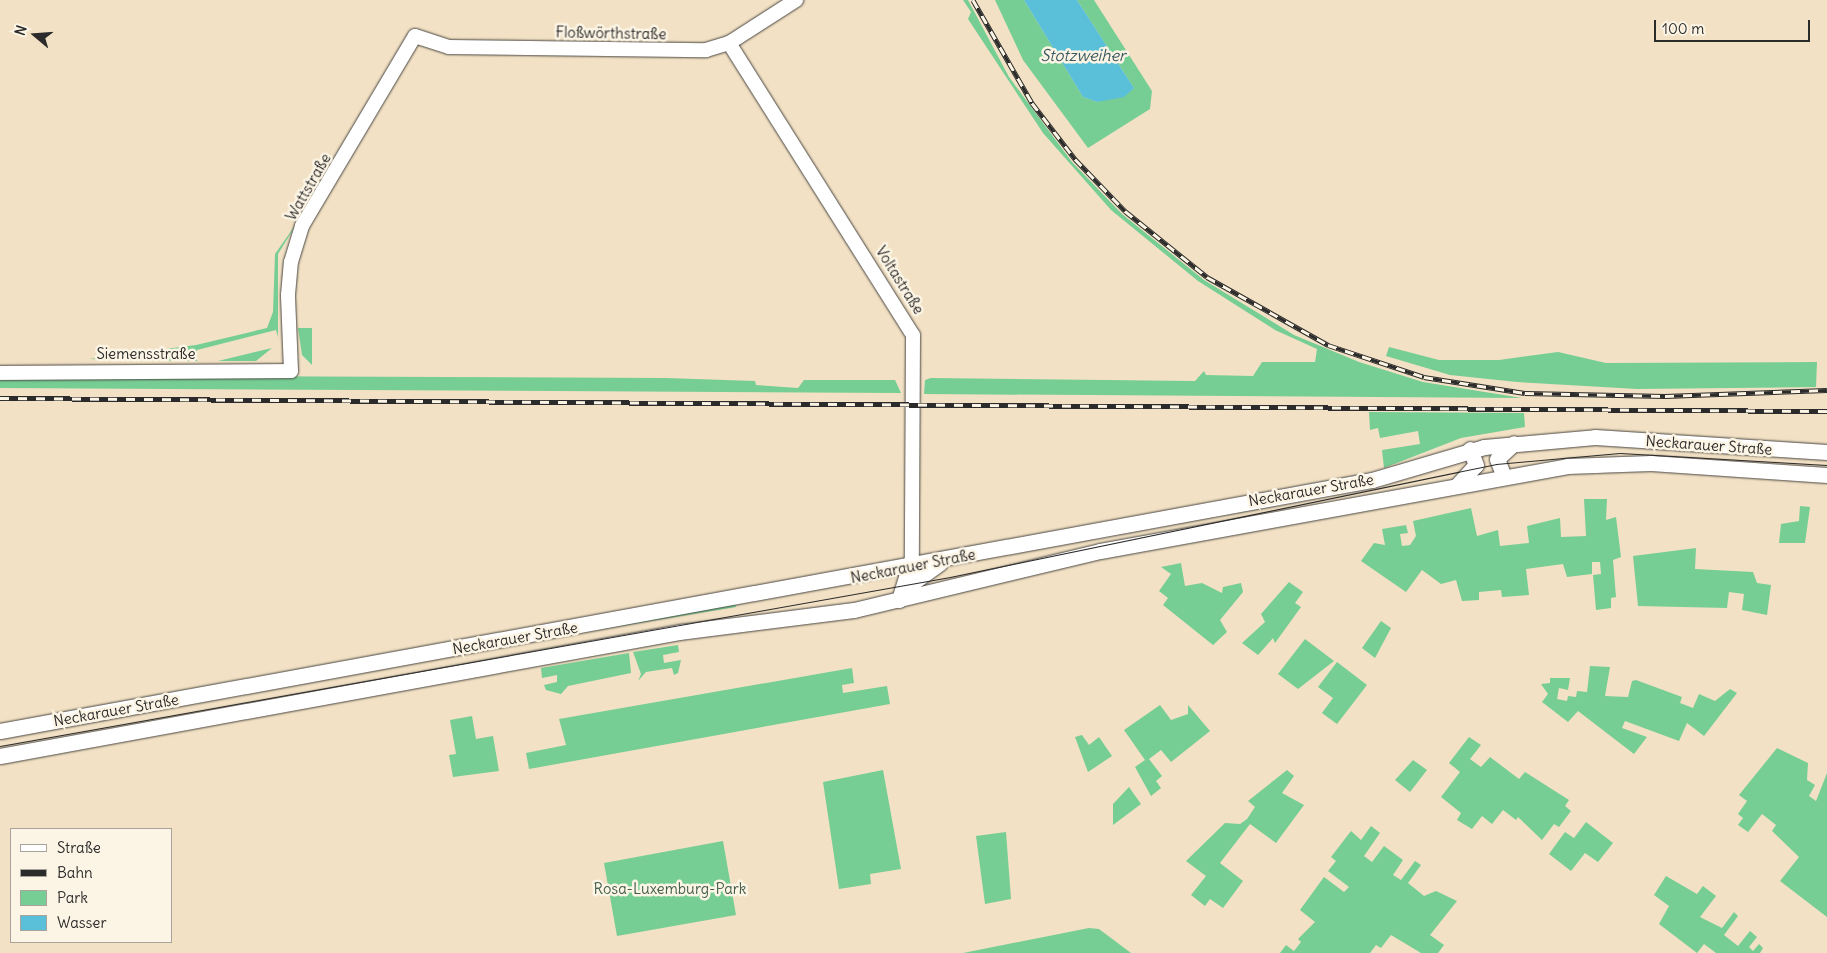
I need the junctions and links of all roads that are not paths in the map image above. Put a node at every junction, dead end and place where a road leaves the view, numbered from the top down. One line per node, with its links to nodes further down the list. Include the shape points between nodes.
1 (796, 0): 3 (street, Floßwörthstraße)
2 (415, 36): 3 (street, Floßwörthstraße, via 449,48 706,50); 4 (street, Wattstraße, via 302,226 291,262 288,295)
3 (729, 43): 12 (street, Voltastraße, via 913,335)
4 (291, 371): 5 (street, Siemensstraße)
5 (0, 373)
6 (1514, 442): 7 (main road, Neckarauer Straße); 8 (main road, Neckarauer Straße, via 1595,437); 10 (main road, via 1497,459)
7 (1470, 449): 11 (main road, via 1475,467); 12 (main road, Neckarauer Straße, via 1372,480 943,561)
8 (1827, 452)
9 (1827, 475): 10 (main road, Neckarauer Straße, via 1626,462)
10 (1504, 477): 11 (main road, Neckarauer Straße)
11 (1456, 485): 13 (main road, Neckarauer Straße, via 1100,551)
12 (909, 576): 13 (main road); 14 (main road); 15 (main road); 16 (main road, Neckarauer Straße)
13 (930, 593): 14 (main road, Neckarauer Straße)
14 (900, 600): 15 (main road, Neckarauer Straße)
15 (874, 606): 17 (main road, Neckarauer Straße, via 669,634)
16 (0, 731)
17 (0, 756)

